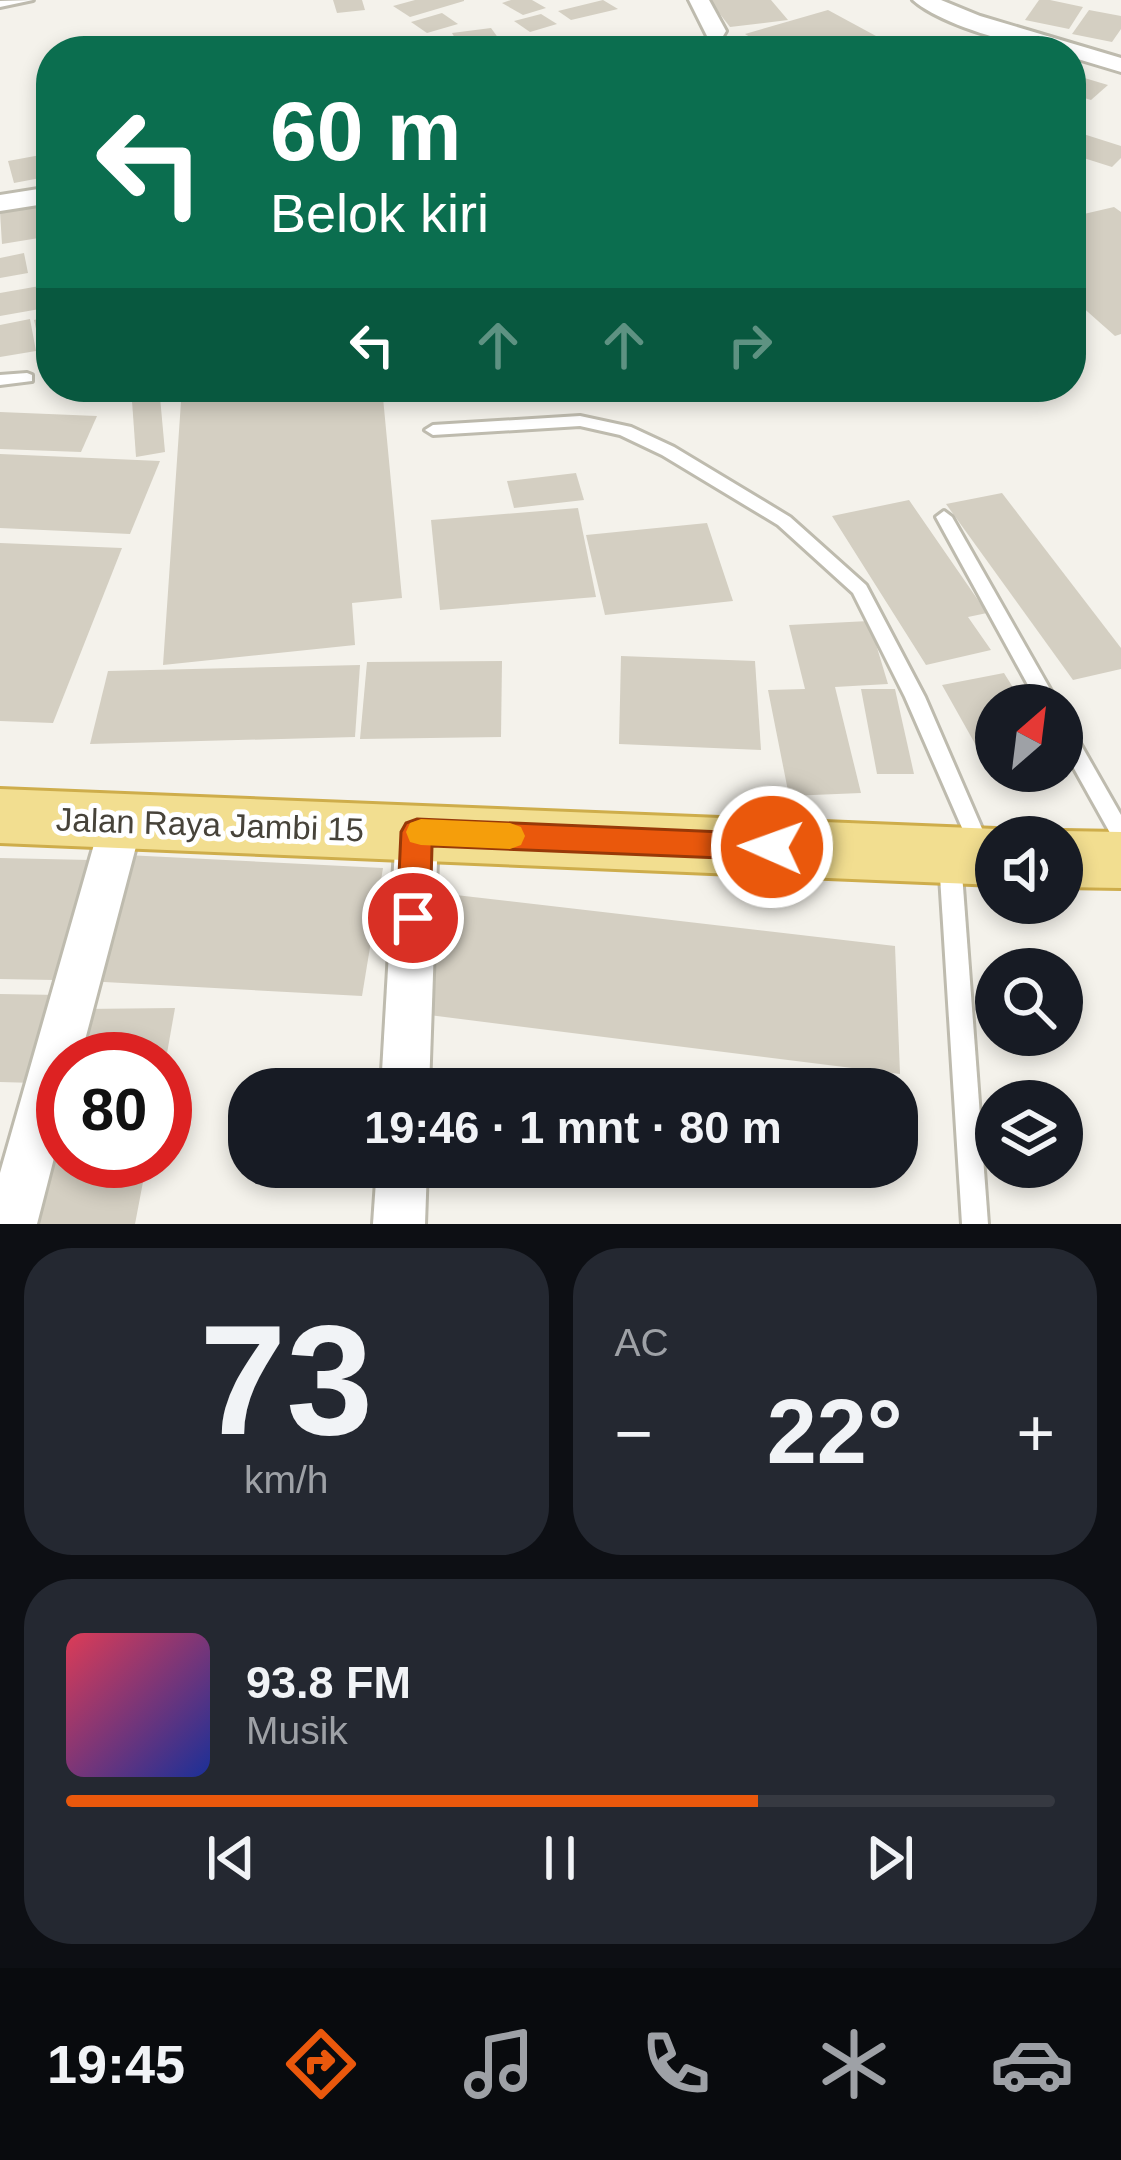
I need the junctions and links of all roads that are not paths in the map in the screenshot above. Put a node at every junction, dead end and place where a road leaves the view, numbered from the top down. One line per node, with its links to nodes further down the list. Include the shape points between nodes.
1 (28, 0): 4 (lane)
2 (699, 0): 5 (street)
3 (923, 0): 6 (street)
4 (0, 4)
5 (716, 31)
6 (1023, 36)
7 (1086, 55): 8 (street)
8 (1121, 65)
9 (36, 197): 10 (street)
10 (0, 203)
11 (27, 378): 12 (lane)
12 (0, 380)
13 (433, 430): 21 (lane, via 580,421 625,431 784,521 860,589 916,697)
14 (944, 517): 15 (lane)
15 (1037, 684)
16 (1083, 766): 20 (lane)
17 (0, 816): 18 (highway, Jalan Raya Jambi 15)
18 (122, 820): 19 (highway, Jalan Raya Jambi 15); 28 (street)
19 (417, 832): 22 (highway, Jalan Raya Jambi 15); 26 (street)
20 (1121, 834)
21 (975, 851)
22 (975, 856)
23 (1083, 859): 24 (highway)
24 (1121, 860)
25 (977, 924): 30 (lane)
26 (406, 1068)
27 (400, 1188): 29 (street)
28 (11, 1224)
29 (399, 1224)
30 (975, 1224)

